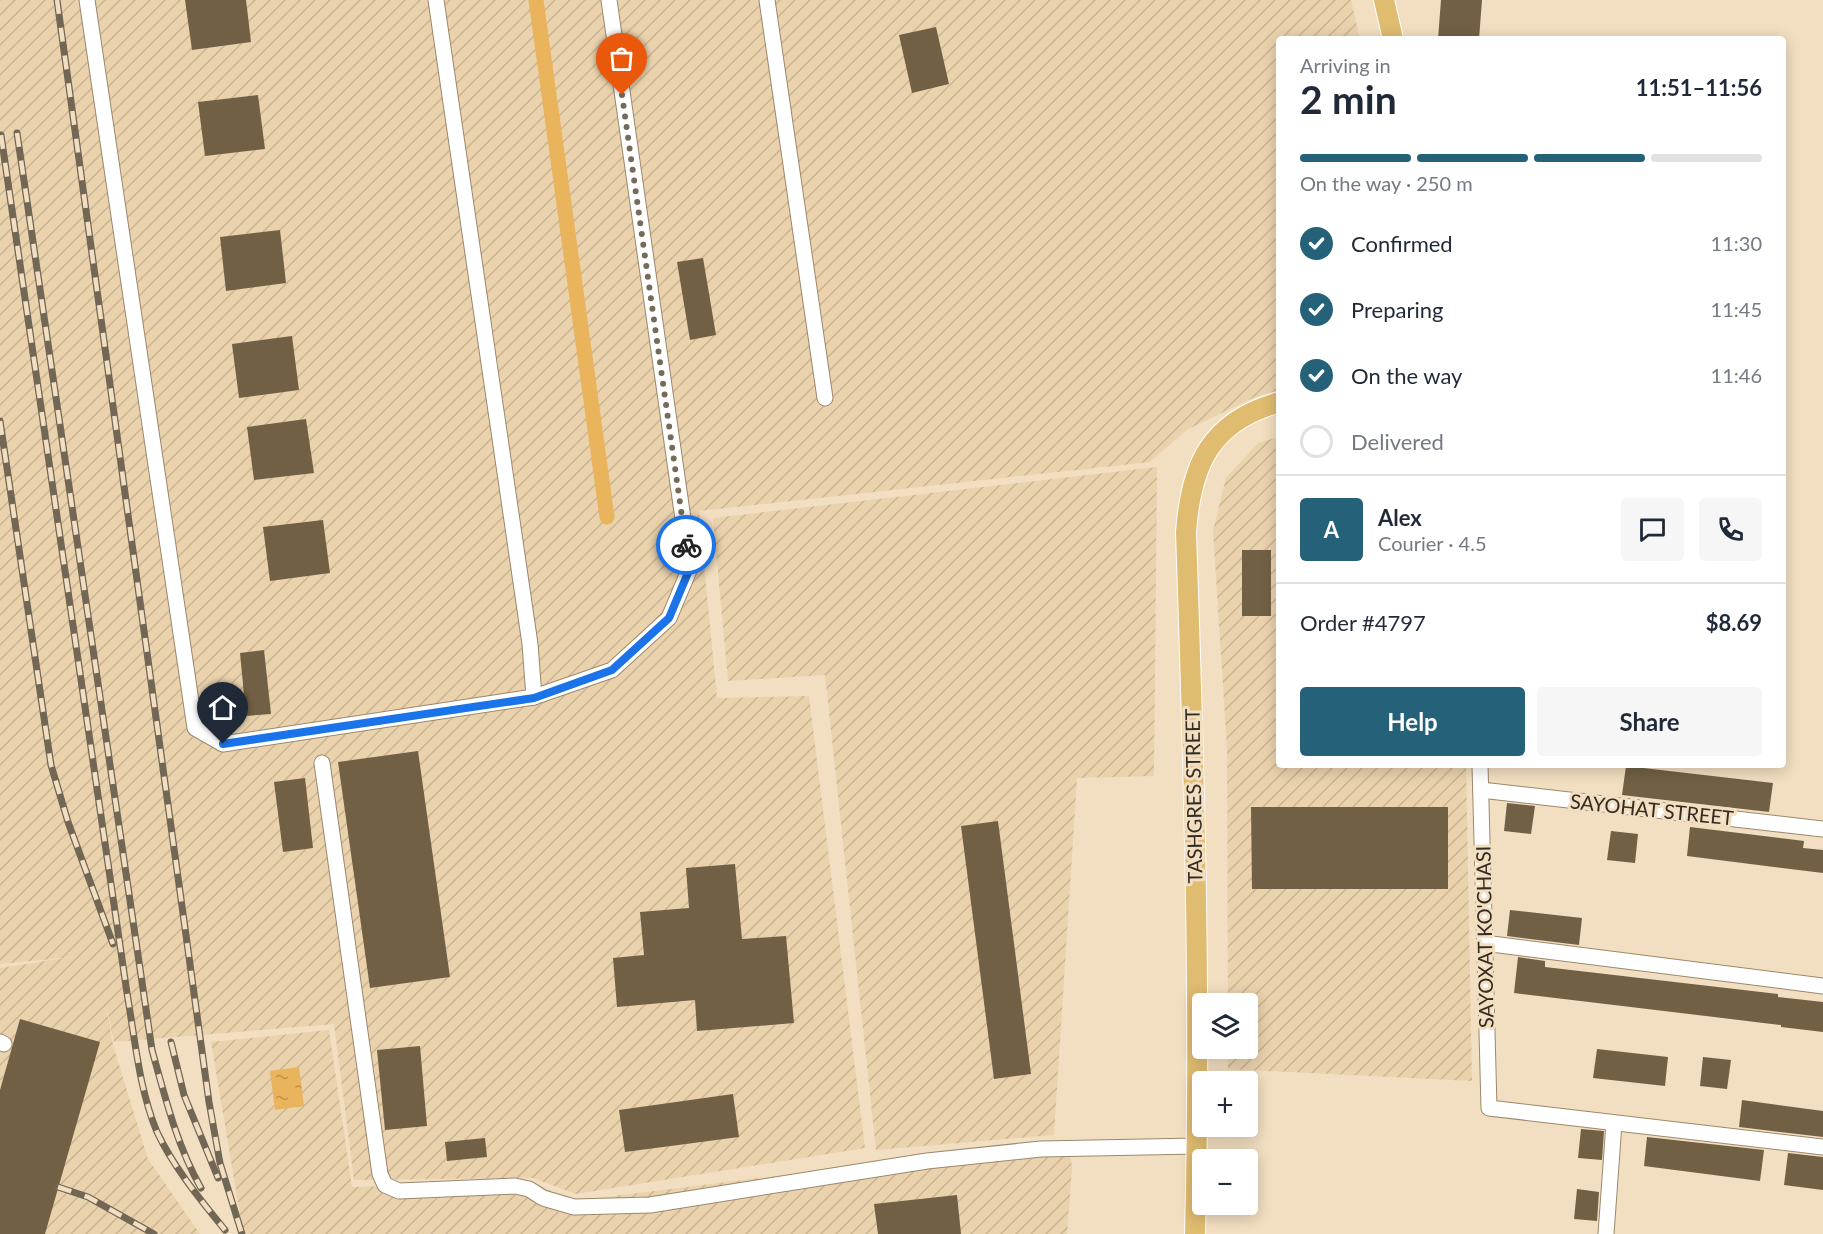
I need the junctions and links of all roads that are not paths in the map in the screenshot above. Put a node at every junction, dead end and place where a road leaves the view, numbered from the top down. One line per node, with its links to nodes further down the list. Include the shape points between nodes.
1 (87, 0): 9 (street, via 195,728 223,744)
2 (436, 0): 9 (street, via 530,644)
3 (609, 0): 9 (street, via 690,568 669,618 612,670)
4 (766, 0): 7 (street)
5 (1384, 0): 6 (main road)
6 (1392, 36)
7 (825, 398)
8 (1276, 403): 17 (main road, TASHGRES STREET, via 1249,413 1218,437 1197,472 1188,510)
9 (534, 698)
10 (322, 763): 17 (street, via 378,1164 385,1185 399,1191 515,1186 574,1207 650,1205 927,1161 1041,1149)
11 (1480, 768): 12 (street, SAYOXAT KO'CHASI)
12 (1481, 790): 13 (street, SAYOHAT STREET); 14 (street, SAYOXAT KO'CHASI)
13 (1823, 829)
14 (1484, 943): 15 (street); 16 (street, SAYOXAT KO'CHASI, via 1489,1108)
15 (1823, 986)
16 (1614, 1123): 18 (street); 20 (street)
17 (1197, 1146): 19 (main road, TASHGRES STREET)
18 (1823, 1147)
19 (1195, 1234)
20 (1606, 1234)

